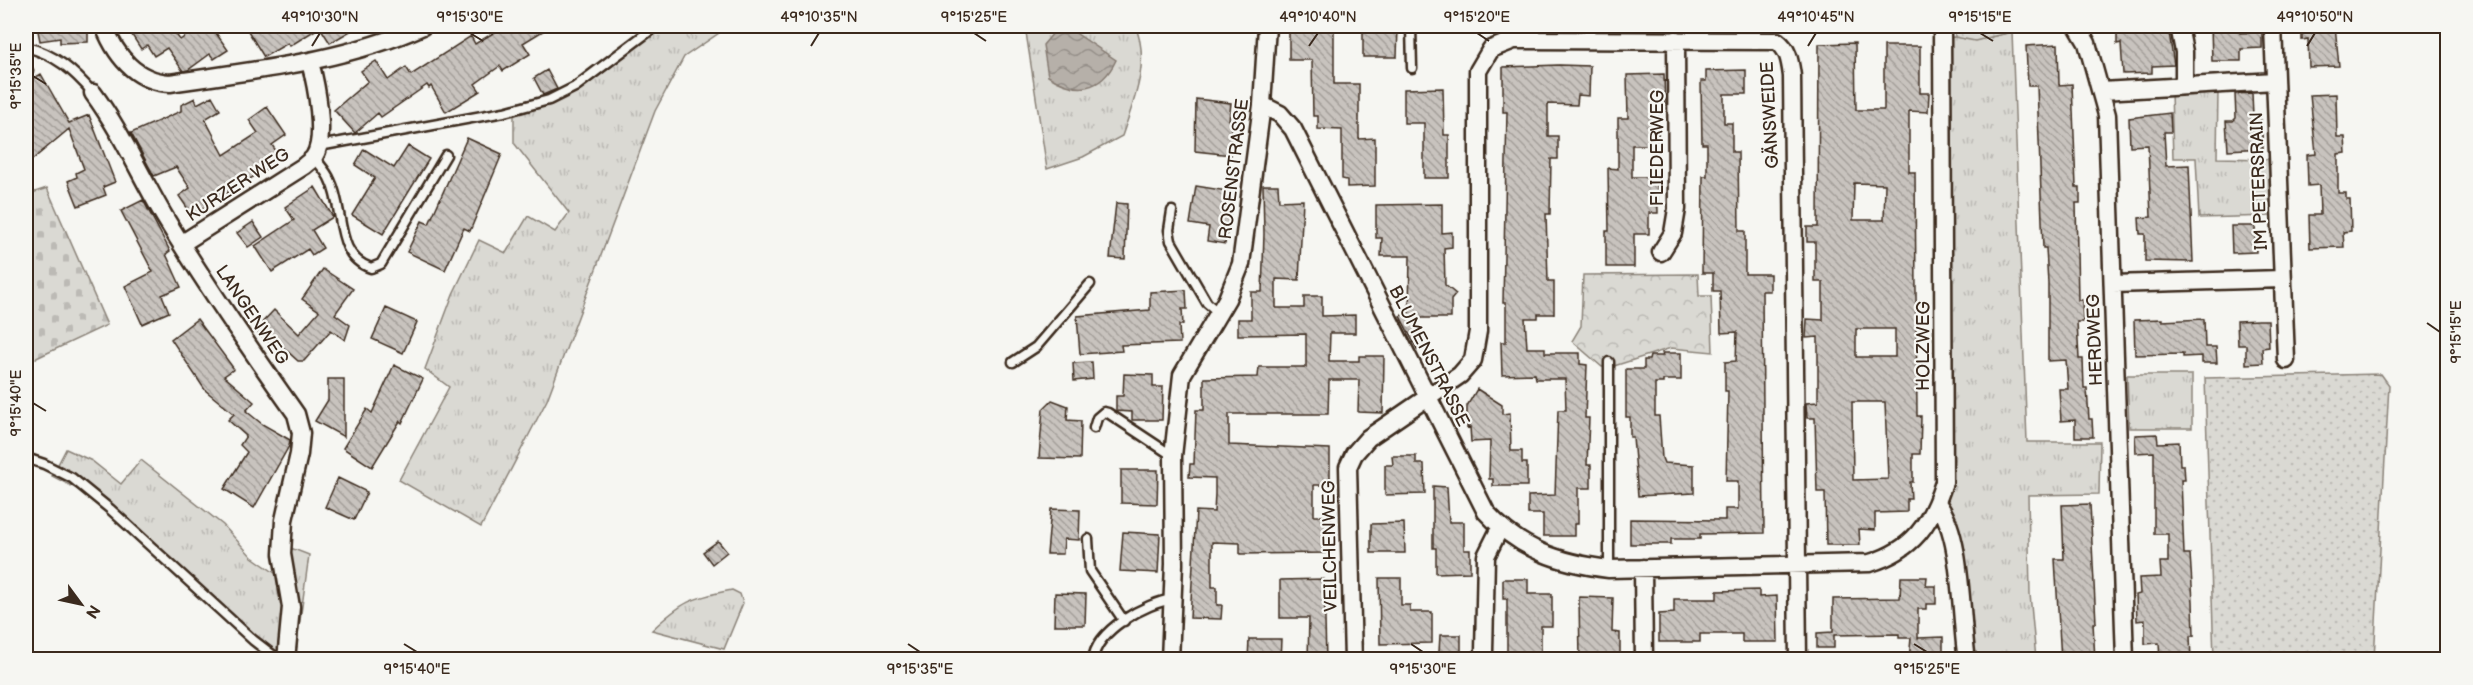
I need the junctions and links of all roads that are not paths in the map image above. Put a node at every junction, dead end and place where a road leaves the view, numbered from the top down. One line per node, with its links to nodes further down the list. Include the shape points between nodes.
1 (104, 26): 12 (street, via 123,60 153,82 170,83)
2 (423, 26): 12 (street)
3 (656, 26): 19 (lane, via 575,87 549,100)
4 (1267, 26): 18 (street, ROSENSTRASSE)
5 (1412, 26): 13 (lane)
6 (1942, 26): 35 (street, HOLZWEG, via 1944,482)
7 (2077, 26): 16 (street, HERDWEG, via 2087,43)
8 (2180, 26): 15 (street)
9 (2273, 26): 14 (street, IM PETERSRAIN)
10 (1676, 40): 23 (street, FLIEDERWEG, via 1677,209 1673,232); 31 (street, GÄNSWEIDE, via 1514,40 1491,49 1483,60 1478,71 1477,344 1473,360 1460,375); 38 (street, GÄNSWEIDE, via 1777,41 1790,58)
11 (26, 47): 17 (lane, LANGENWEG, via 54,57)
12 (310, 62): 19 (street, via 317,88)
13 (1412, 68)
14 (2275, 81): 15 (street); 24 (street, IM PETERSRAIN)
15 (2184, 86): 16 (street)
16 (2102, 91): 26 (street, HERDWEG, via 2107,115)
17 (93, 93): 22 (street, LANGENWEG)
18 (1262, 105): 27 (street, ROSENSTRASSE, via 1241,264); 31 (street, BLUMENSTRASSE, via 1280,114 1293,129)
19 (316, 151): 20 (lane, KURZER WEG, via 330,179 348,250 363,266 371,268 381,264); 22 (street, KURZER WEG, via 304,166)
20 (446, 155)
21 (1172, 211): 27 (lane, via 1171,241 1207,303)
22 (182, 244): 44 (street, LANGENWEG, via 227,317 296,414 301,433 284,520 282,554 291,607)
23 (1660, 252)
24 (2282, 279): 26 (street); 28 (street, IM PETERSRAIN)
25 (1090, 284): 29 (lane, via 1036,347)
26 (2113, 284): 52 (street, HERDWEG)
27 (1219, 313): 33 (street, ROSENSTRASSE, via 1182,375)
28 (2286, 360)
29 (1013, 362)
30 (1609, 362): 39 (lane)
31 (1429, 399): 36 (street, BLUMENSTRASSE, via 1486,512); 47 (street, VEILCHENWEG, via 1368,438 1348,468)
32 (1094, 428): 33 (lane, via 1096,418 1108,413)
33 (1173, 456): 41 (street, ROSENSTRASSE)
34 (26, 458): 43 (lane, via 72,478)
35 (1937, 502): 38 (street, BLUMENSTRASSE, via 1923,528 1892,555 1870,563); 51 (street, via 1946,514 1954,541)
36 (1500, 528): 39 (street, BLUMENSTRASSE, via 1538,552 1572,564); 48 (street, via 1486,556 1484,652)
37 (1088, 539): 42 (lane, via 1090,571)
38 (1795, 566): 40 (street, BLUMENSTRASSE); 50 (street)
39 (1609, 568): 40 (street, BLUMENSTRASSE)
40 (1643, 568): 49 (street)
41 (1173, 598): 42 (lane, via 1153,603); 46 (street, ROSENSTRASSE)
42 (1124, 621): 45 (lane, via 1102,636)
43 (279, 660)
44 (286, 660)
45 (1093, 660)
46 (1170, 660)
47 (1353, 660)
48 (1480, 660)
49 (1644, 660)
50 (1798, 660)
51 (1967, 660)
52 (2125, 660)

